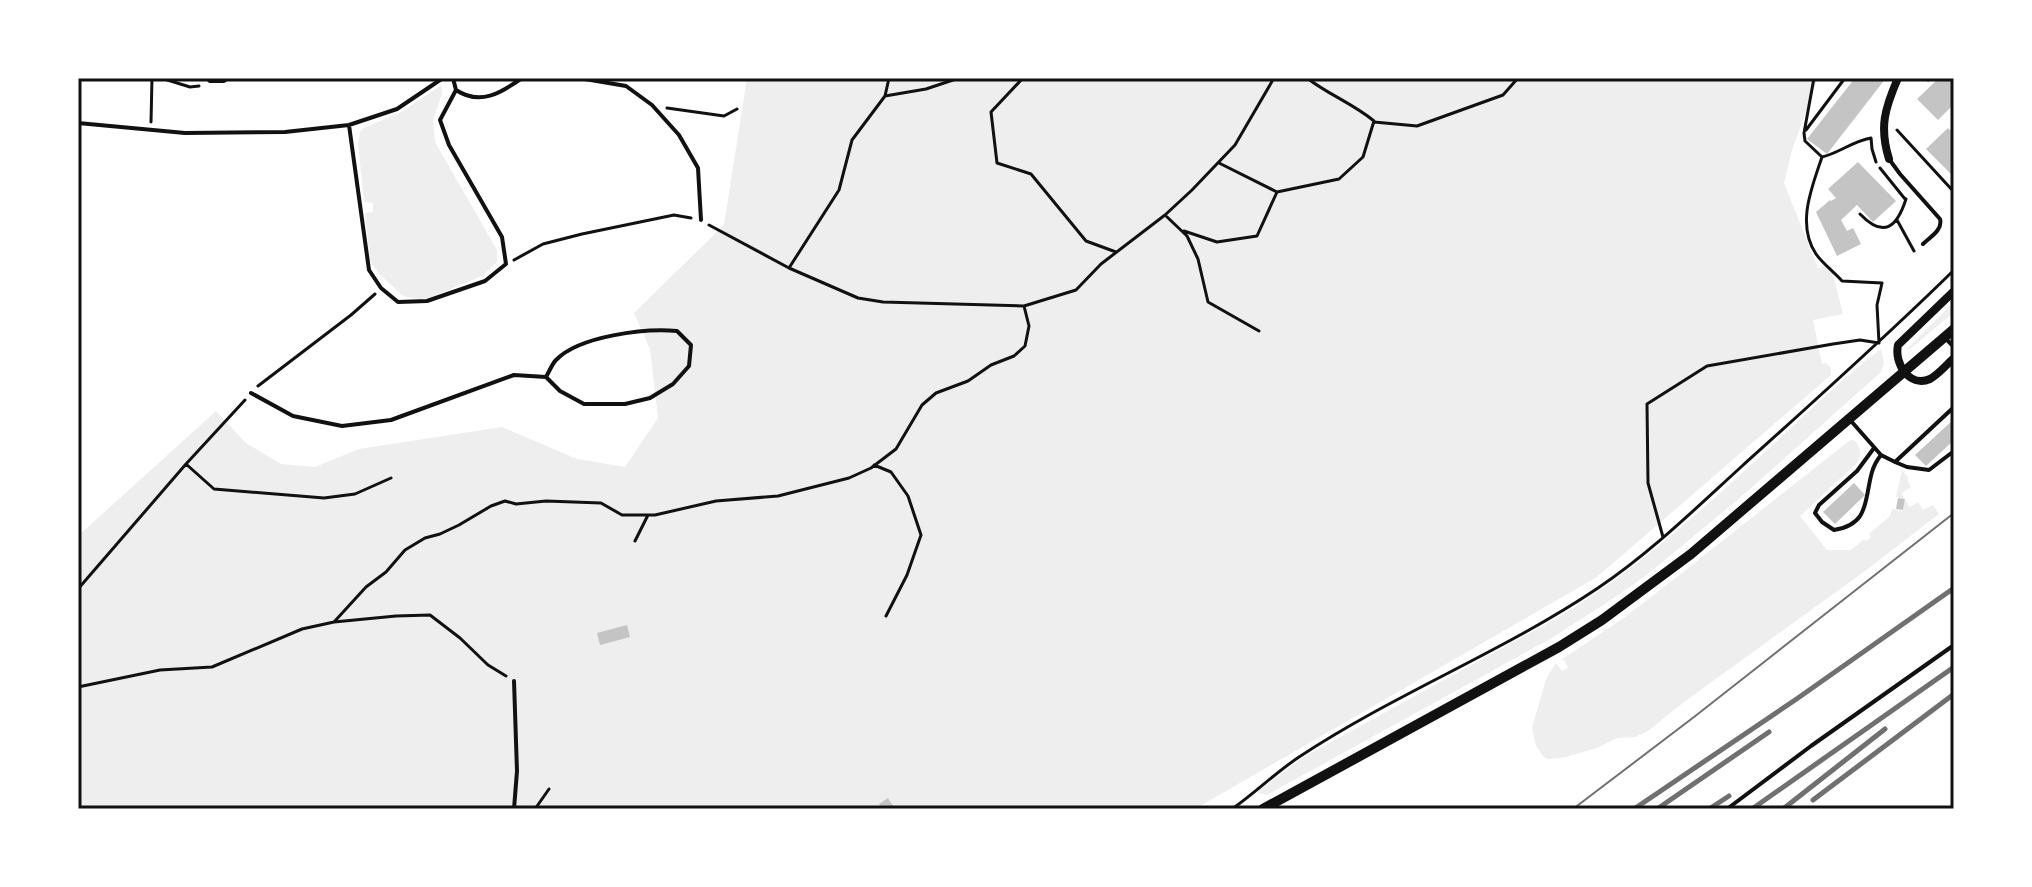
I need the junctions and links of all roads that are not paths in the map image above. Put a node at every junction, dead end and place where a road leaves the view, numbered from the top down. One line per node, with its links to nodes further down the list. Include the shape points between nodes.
1 (228, 78): 8 (lane)
2 (443, 78): 12 (lane, via 397,109)
3 (453, 78): 10 (lane)
4 (522, 78): 10 (lane, via 481,98)
5 (579, 78): 9 (lane)
6 (616, 78): 9 (lane)
7 (1898, 78): 13 (street, via 1884,115)
8 (209, 79)
9 (610, 82): 14 (lane, via 626,86 652,105 679,135 698,168)
10 (456, 90): 12 (lane, via 440,120 502,237 506,264 485,281 427,301 398,302 369,270)
11 (78, 123): 12 (lane, via 185,133)
12 (349, 125)
13 (1889, 159): 15 (lane, via 1940,219 1940,228)
14 (701, 220)
15 (1923, 244)
16 (1954, 291): 21 (street, via 1898,345 1897,360)
17 (1954, 329): 18 (street)
18 (1945, 338): 19 (lane); 21 (street)
19 (1954, 347)
20 (1954, 358): 21 (street, via 1927,380)
21 (1904, 372): 25 (street)
22 (546, 377): 22 (lane, via 584,404 625,404 650,398 673,384 689,366 691,345 677,331 612,334 574,348 556,360); 23 (lane, via 514,375 391,420 342,426 293,416)
23 (251, 393)
24 (1954, 407): 29 (lane)
25 (1850, 419): 26 (lane); 33 (street, via 1691,554 1602,620)
26 (1874, 448): 28 (lane); 28 (lane, via 1819,505 1815,513 1822,522 1834,530 1858,519)
27 (1954, 451): 29 (lane, via 1929,470)
28 (1881, 455): 29 (lane)
29 (1895, 462)
30 (1954, 645): 34 (lane)
31 (514, 681): 32 (lane)
32 (514, 809)
33 (1263, 809)
34 (1727, 809)

